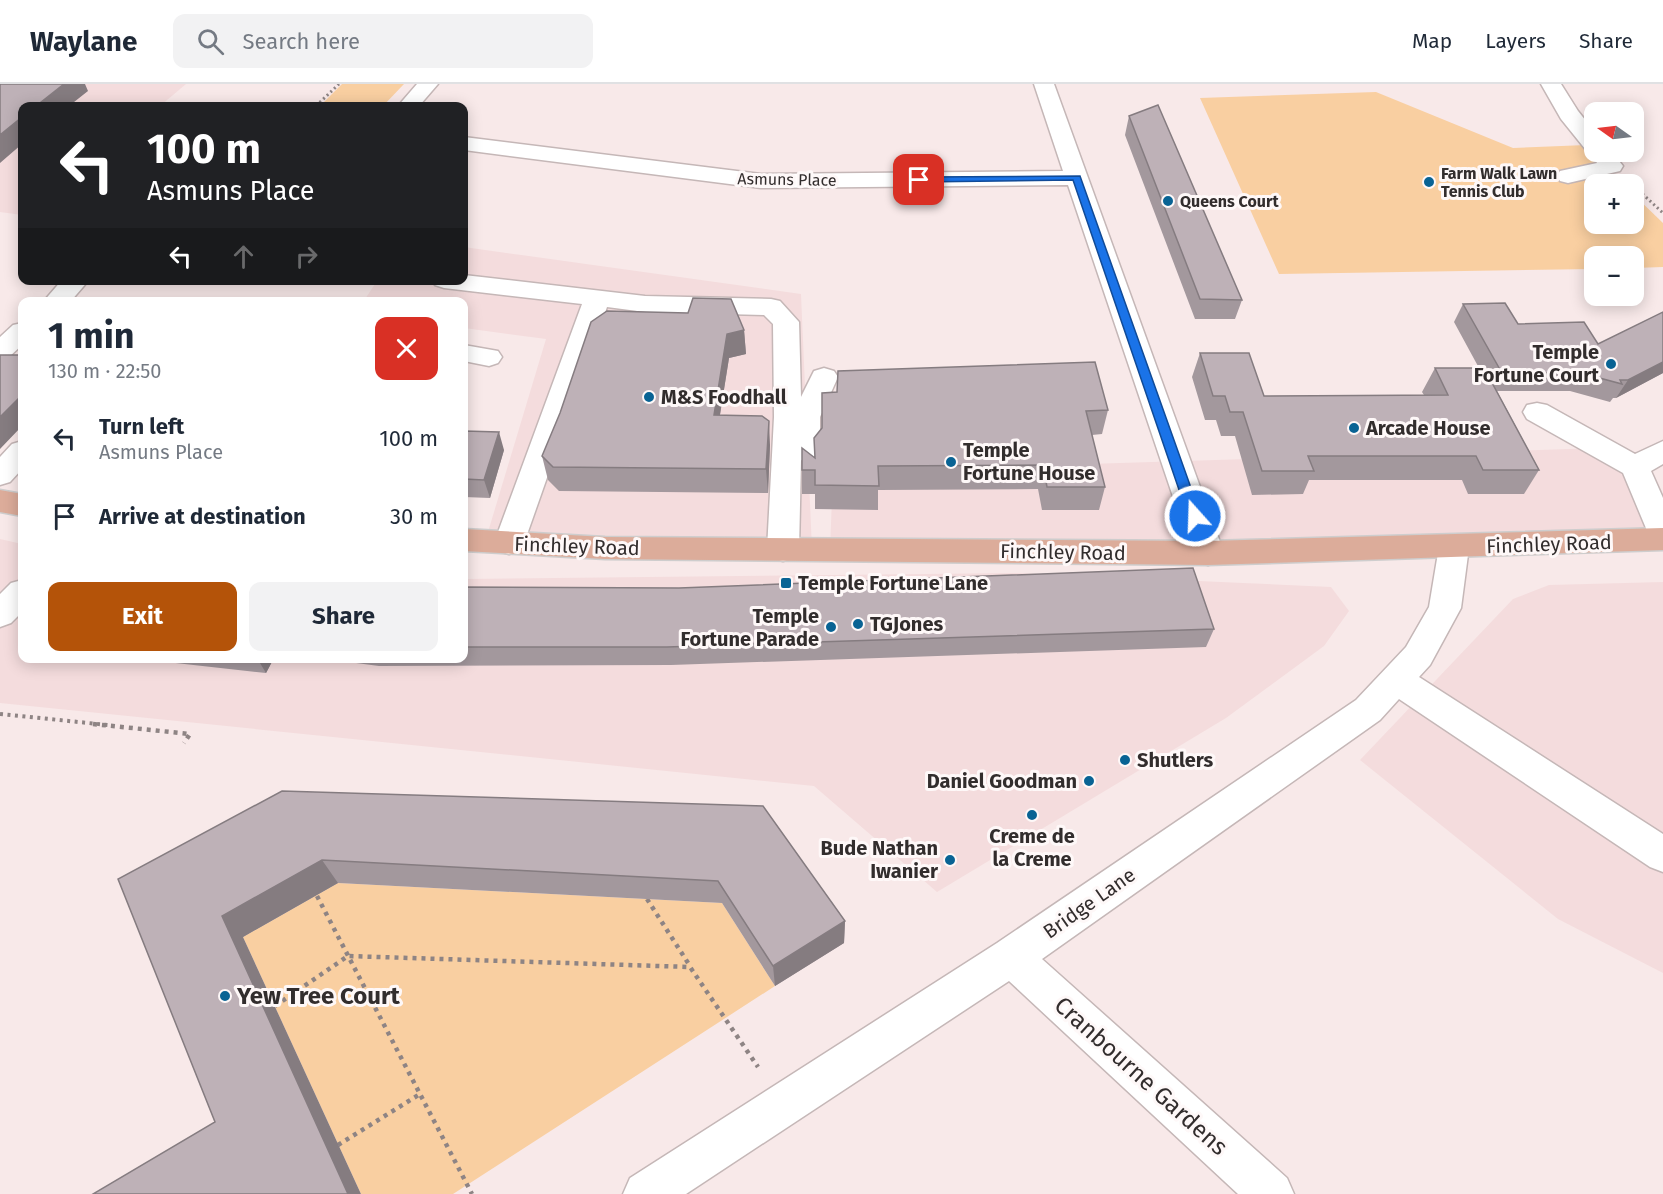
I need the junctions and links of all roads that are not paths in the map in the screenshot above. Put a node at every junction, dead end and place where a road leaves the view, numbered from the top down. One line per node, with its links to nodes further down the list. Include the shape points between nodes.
1 (428, 84): 4 (street)
2 (1044, 84): 9 (street)
3 (1551, 84): 5 (street)
4 (412, 102)
5 (1584, 133)
6 (468, 144): 9 (street, Asmuns Place, via 761,181)
7 (1599, 162): 8 (street)
8 (1568, 176)
9 (1077, 178): 28 (street)
10 (468, 283): 13 (street)
11 (72, 285): 12 (street)
12 (60, 297)
13 (597, 299): 25 (street); 27 (street, via 771,307 786,322)
14 (824, 377): 27 (street, via 806,417)
15 (1537, 412): 18 (street)
16 (1663, 451): 18 (street)
17 (18, 455): 19 (street)
18 (1635, 467): 22 (street)
19 (0, 475)
20 (0, 501): 21 (main road)
21 (18, 505)
22 (1663, 533)
23 (1663, 539): 26 (main road, Finchley Road)
24 (468, 540): 25 (main road, Finchley Road)
25 (509, 543): 27 (main road, Finchley Road)
26 (1454, 547): 28 (main road, Finchley Road); 31 (street, Bridge Lane, via 1445,608 1418,656)
27 (794, 550): 28 (main road, Finchley Road)
28 (1208, 553)
29 (18, 596): 30 (street)
30 (0, 614)
31 (1397, 680): 32 (street); 33 (street, Bridge Lane, via 1368,710)
32 (1663, 855)
33 (1011, 957): 34 (street, Bridge Lane); 35 (street, Cranbourne Gardens)
34 (646, 1194)
35 (1271, 1194)

